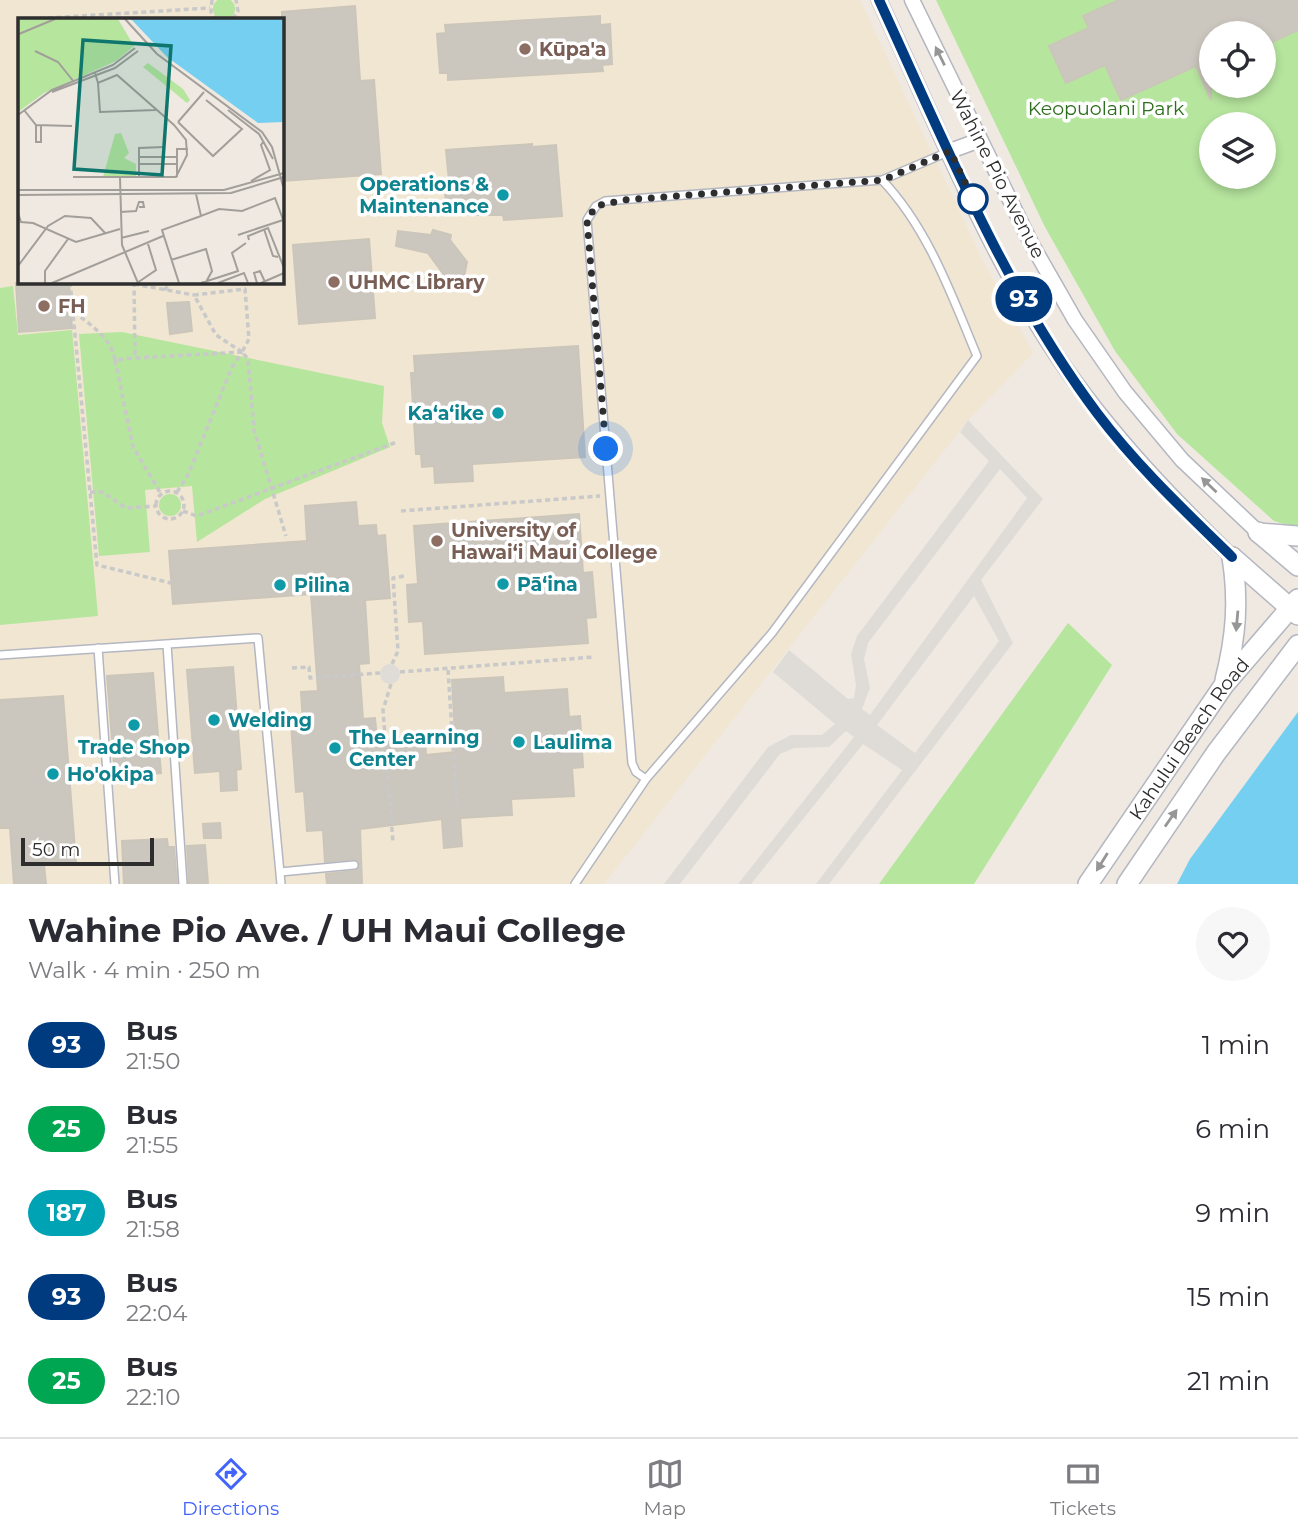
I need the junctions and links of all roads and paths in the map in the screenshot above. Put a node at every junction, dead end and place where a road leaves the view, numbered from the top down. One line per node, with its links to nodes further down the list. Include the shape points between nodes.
1 (212, 0): 5 (path)
2 (236, 0): 8 (path)
3 (879, 0): 10 (street, Wahine Pio Avenue)
4 (912, 0): 9 (street, Wahine Pio Avenue, one-way to 4)
5 (210, 8): 6 (path); 7 (path)
6 (47, 18)
7 (215, 18)
8 (234, 18)
9 (981, 139): 10 (street); 31 (street, Wahine Pio Avenue, one-way to 9, via 1182,460 1125,392 1074,320)
10 (950, 151): 11 (lane); 34 (street, Wahine Pio Avenue, via 1045,338 1098,414 1158,485)
11 (883, 180): 27 (lane, via 605,201 591,212 587,220); 51 (lane, via 920,231 977,356 772,633)
12 (70, 284): 18 (path)
13 (134, 284): 20 (path)
14 (138, 284): 16 (path)
15 (170, 284): 16 (path)
16 (163, 290): 17 (path)
17 (194, 295): 19 (path, via 216,335); 19 (path, via 245,289 249,339)
18 (73, 310): 21 (path, via 113,349); 24 (path)
19 (242, 352): 20 (path); 23 (path, via 248,359 254,430); 25 (path)
20 (135, 358): 21 (path)
21 (115, 360): 26 (path, via 133,447)
22 (397, 442): 23 (path)
23 (273, 489): 29 (path, via 197,516); 32 (path)
24 (90, 492): 28 (path, via 103,492 126,508); 37 (path, via 97,565)
25 (177, 492): 26 (path); 29 (path, via 184,500)
26 (161, 494): 28 (path)
27 (609, 495): 30 (path); 51 (lane, via 632,763)
28 (156, 506): 29 (path, via 167,519)
29 (183, 511)
30 (401, 511)
31 (1258, 532): 33 (main road); 35 (main road)
32 (286, 536)
33 (1298, 536)
34 (1232, 557): 38 (main road); 50 (main road, one-way to 50, via 1235,643)
35 (1298, 566)
36 (404, 576): 44 (path, via 393,578 398,651)
37 (171, 583)
38 (1296, 607): 50 (main road, Kahului Beach Road)
39 (167, 644): 41 (lane); 55 (lane, via 258,638); 57 (lane)
40 (1298, 645): 61 (main road, Kahului Beach Road, one-way to 40, via 1216,753)
41 (98, 648): 42 (lane); 56 (lane)
42 (0, 655)
43 (594, 657): 46 (path)
44 (392, 664)
45 (292, 668): 48 (path, via 309,667 310,678)
46 (448, 670): 47 (path); 52 (path)
47 (400, 672)
48 (380, 673)
49 (391, 684): 53 (path, via 383,710)
50 (1224, 685): 60 (main road, Kahului Beach Road, one-way to 60)
51 (646, 779): 59 (lane)
52 (457, 807)
53 (394, 843)
54 (354, 865): 55 (lane)
55 (280, 872): 58 (lane)
56 (115, 884)
57 (183, 884)
58 (281, 884)
59 (575, 884)
60 (1088, 884)
61 (1127, 884)

